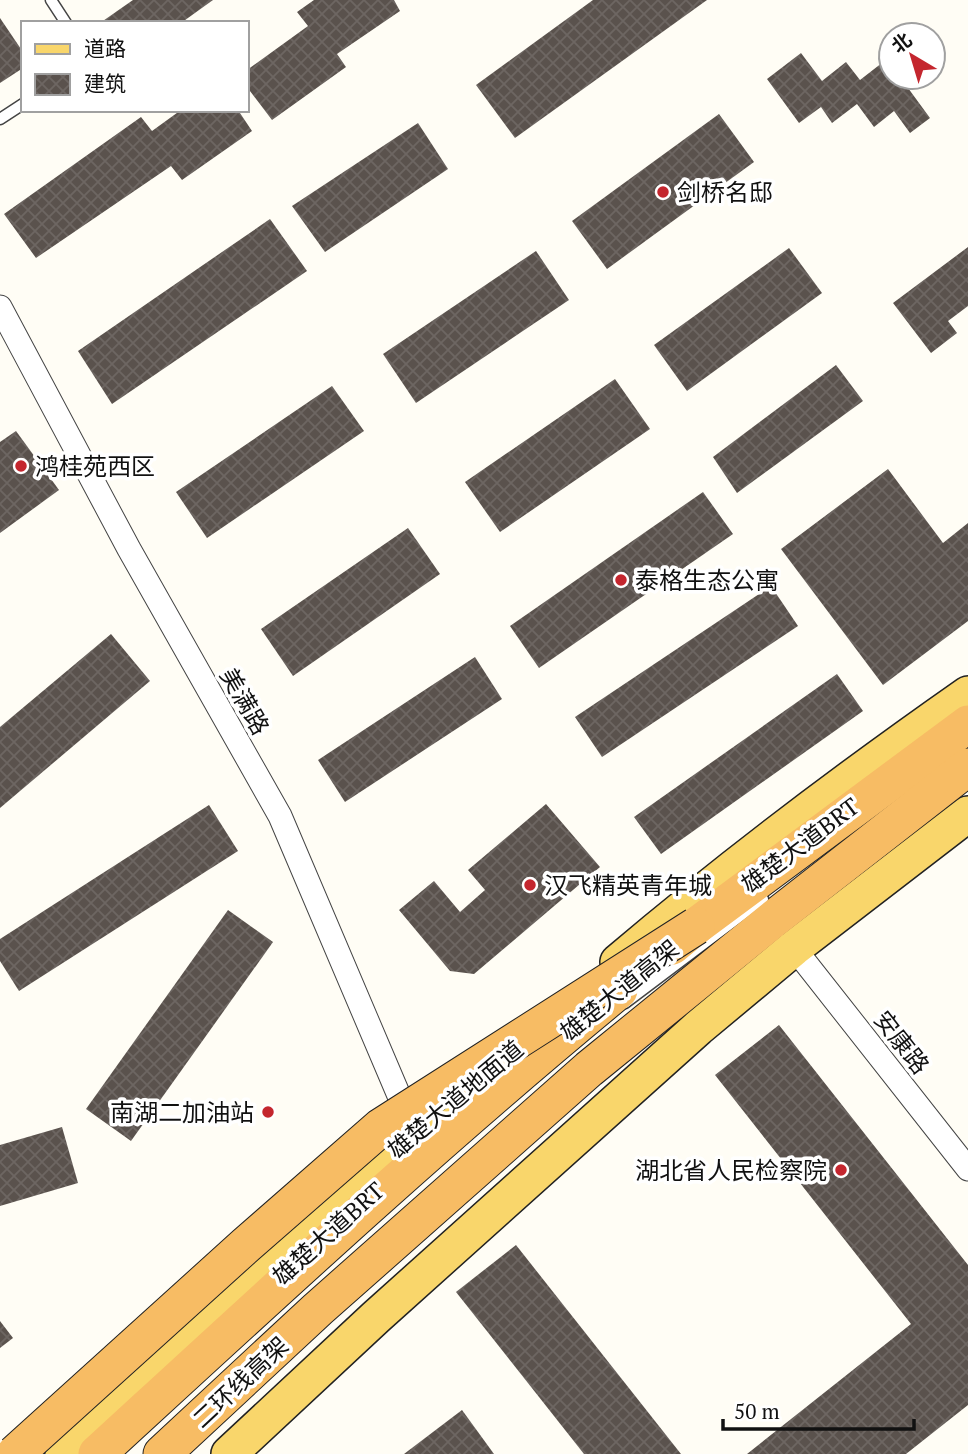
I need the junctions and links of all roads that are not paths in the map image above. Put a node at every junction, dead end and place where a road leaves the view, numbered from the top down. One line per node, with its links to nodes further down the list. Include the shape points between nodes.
1 (51, 0): 2 (lane)
2 (65, 21)
3 (21, 105): 4 (lane)
4 (0, 119)
5 (0, 307): 14 (street, 美满路, via 129,549 280,816 403,1105)
6 (968, 694): 14 (main road, 雄楚大道地面道, via 665,922)
7 (968, 724): 11 (highway, 雄楚大道高架)
8 (968, 767): 16 (highway, 雄楚大道高架, via 589,1069)
9 (968, 814): 12 (main road)
10 (767, 896): 13 (lane, 雄楚大道BRT)
11 (696, 926): 17 (highway, bridge, via 381,1127); 19 (highway, 雄楚大道高架, bridge, via 555,1042)
12 (794, 948): 15 (street, 安康路); 21 (main road, via 698,1028)
13 (612, 1014)
14 (411, 1137): 18 (main road, 雄楚大道地面道, via 354,1184)
15 (968, 1169)
16 (318, 1309): 20 (highway, 二环线高架)
17 (15, 1454)
18 (63, 1454)
19 (97, 1454)
20 (162, 1454)
21 (229, 1454)

